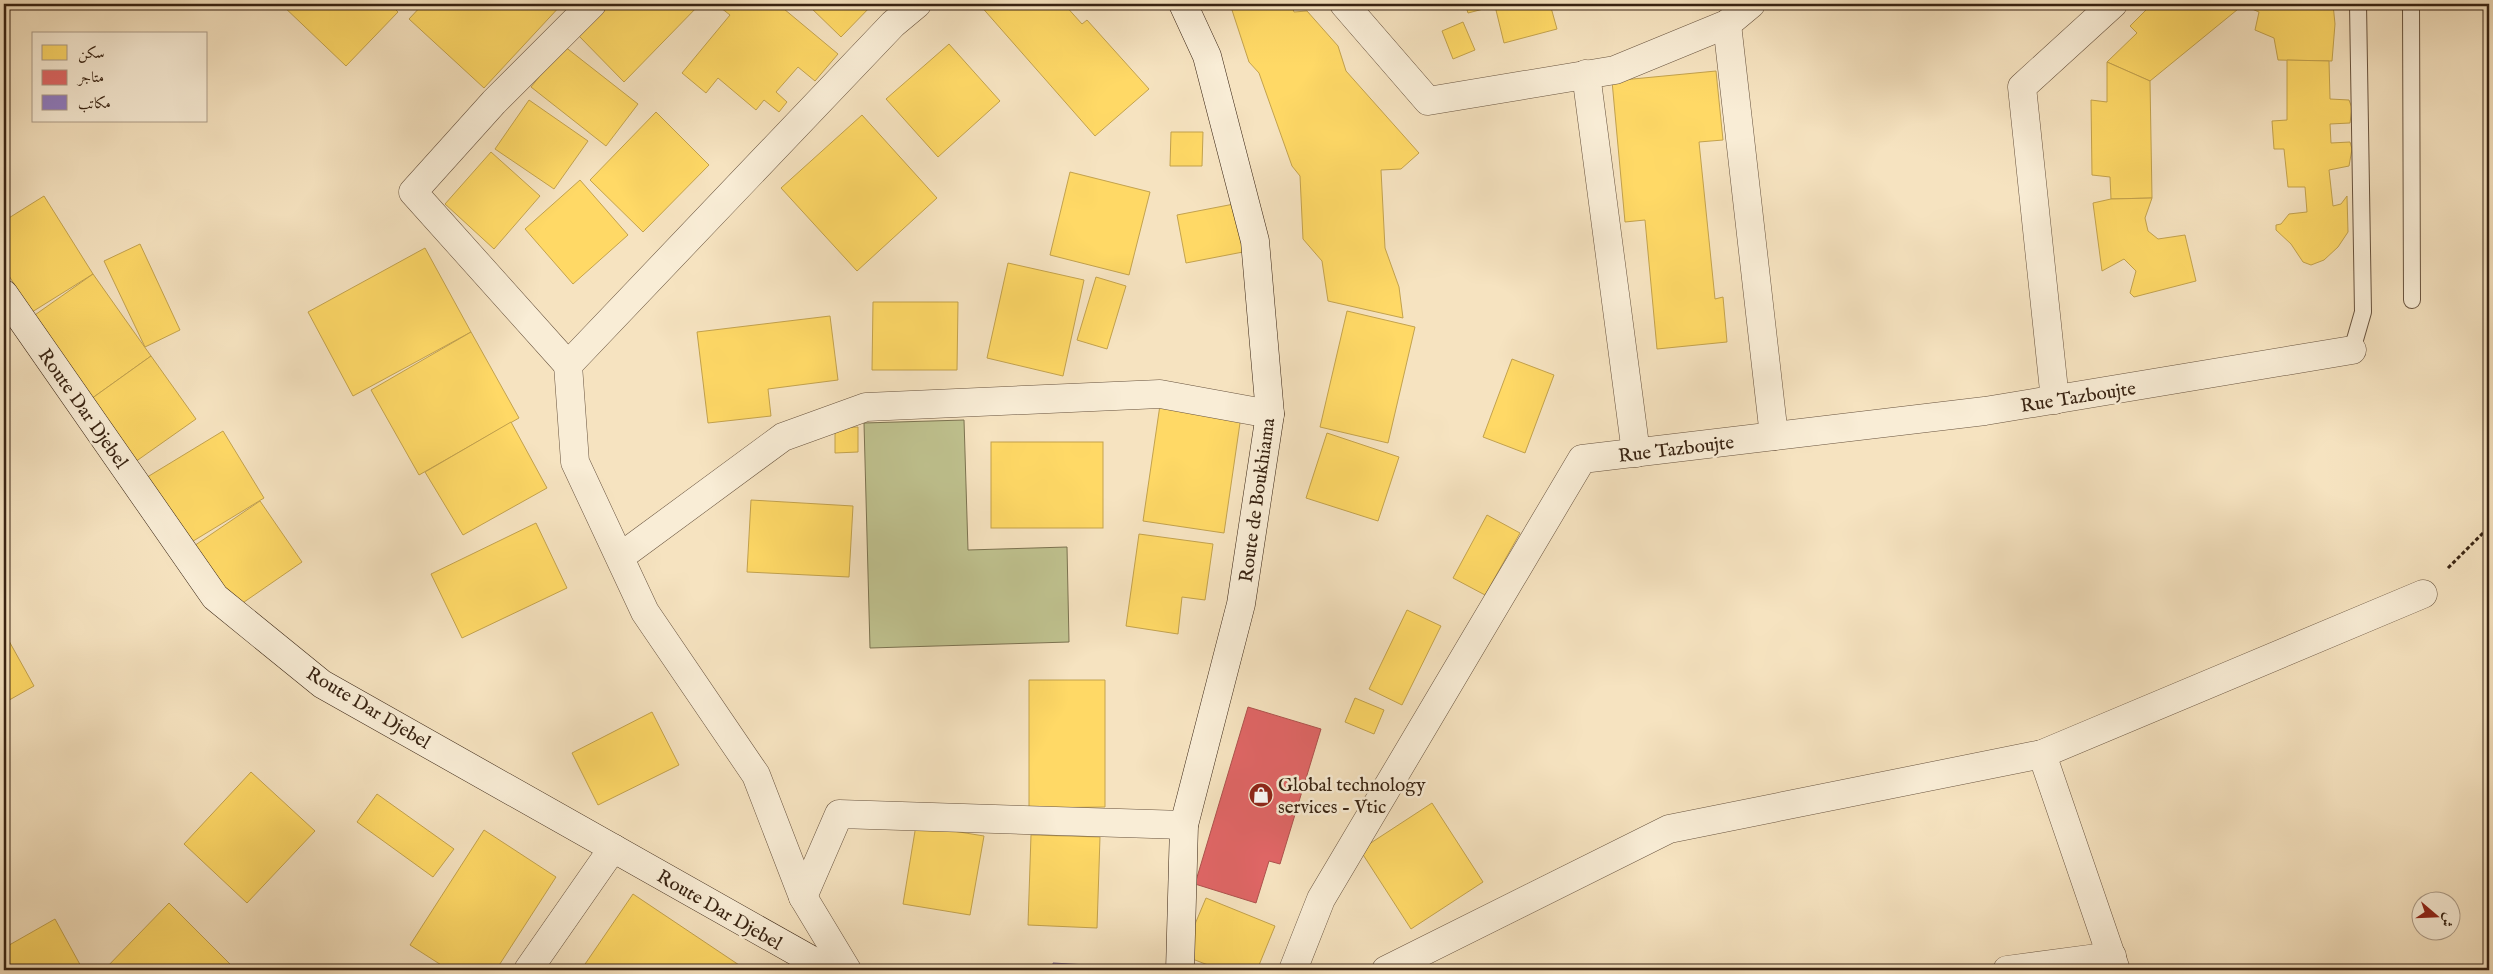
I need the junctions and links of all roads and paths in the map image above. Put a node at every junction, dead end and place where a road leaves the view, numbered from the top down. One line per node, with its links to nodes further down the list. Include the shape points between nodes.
1 (592, 4): 14 (street, via 494,102 413,192)
2 (917, 4): 14 (street, via 893,24)
3 (1183, 4): 16 (street, Route de Boukhiama, via 1207,56 1254,241)
4 (1344, 4): 10 (street, via 1428,101)
5 (1751, 4): 9 (street)
6 (2113, 4): 15 (street, via 2022,87)
7 (2358, 4): 13 (lane, via 2363,312)
8 (2411, 4): 12 (lane)
9 (1727, 24): 10 (street, via 1615,70); 17 (street)
10 (1586, 74): 18 (street)
11 (4, 294): 24 (street, Route Dar Djebel, via 215,597 322,684)
12 (2412, 300)
13 (2352, 350): 15 (street, Rue Tazboujte)
14 (568, 365): 20 (street, via 575,462)
15 (2055, 400): 17 (street, Rue Tazboujte)
16 (1270, 414): 20 (street, via 1160,394 866,407 783,437); 23 (street, Route de Boukhiama, via 1241,604)
17 (1774, 436): 18 (street, Rue Tazboujte)
18 (1636, 453): 31 (street, Rue Tazboujte, via 1582,459 1321,899)
19 (2489, 527): 21 (path)
20 (620, 557): 25 (street, via 646,612 756,775)
21 (2423, 594): 22 (street)
22 (2042, 754): 26 (street); 32 (street, via 1670,829)
23 (1184, 825): 25 (street, via 839,814); 30 (street, Route de Boukhiama)
24 (613, 848): 27 (street); 28 (street, Route Dar Djebel)
25 (803, 897): 29 (street)
26 (2114, 963): 33 (street)
27 (528, 970)
28 (829, 970)
29 (847, 970)
30 (1180, 970)
31 (1293, 970)
32 (1386, 970)
33 (2007, 970)

